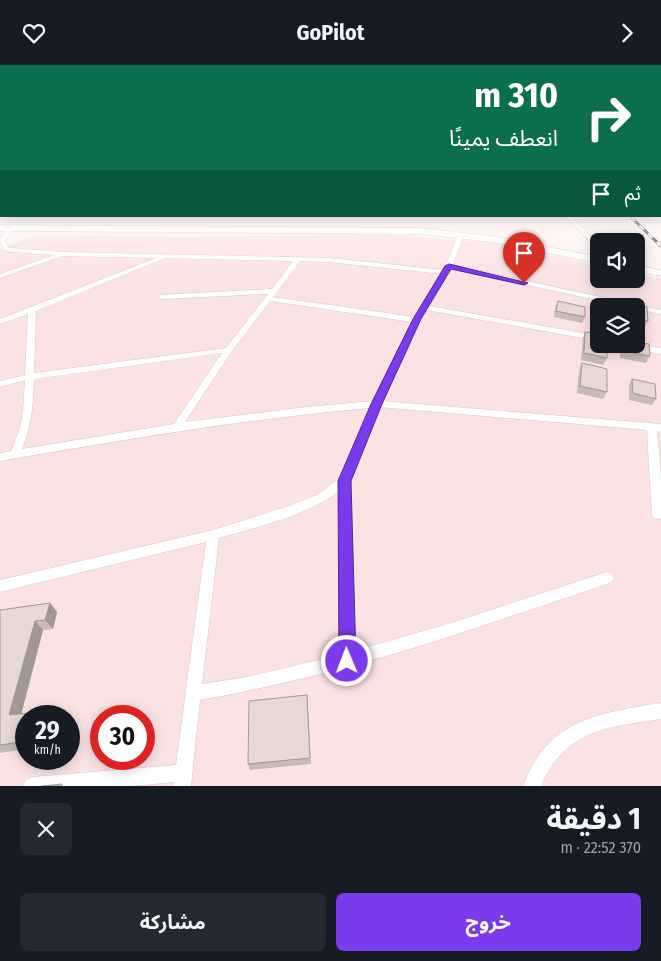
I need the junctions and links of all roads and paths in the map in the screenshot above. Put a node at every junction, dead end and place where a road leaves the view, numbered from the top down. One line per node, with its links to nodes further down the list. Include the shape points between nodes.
1 (569, 217): 4 (street)
2 (5, 228): 3 (street, via 387,230); 5 (street, via 2,242 7,249)
3 (461, 235): 7 (street); 9 (street)
4 (590, 239)
5 (64, 254): 6 (street); 12 (street)
6 (166, 257): 8 (street); 19 (street)
7 (590, 258)
8 (298, 259): 9 (street); 13 (street)
9 (448, 269): 16 (street); 17 (street)
10 (645, 270): 11 (street)
11 (661, 273)
12 (0, 276)
13 (274, 291): 14 (street); 15 (street)
14 (162, 297)
15 (269, 299): 21 (street); 25 (street)
16 (590, 299)
17 (425, 307): 21 (street); 23 (street)
18 (645, 309): 20 (street)
19 (32, 310): 22 (street); 27 (street)
20 (661, 312)
21 (417, 319): 29 (street)
22 (0, 322)
23 (590, 337)
24 (645, 348): 26 (street)
25 (229, 350): 27 (street); 30 (street)
26 (661, 351)
27 (27, 377): 28 (street); 32 (street, via 25,429)
28 (0, 384)
29 (376, 404): 30 (street); 31 (street); 34 (street)
30 (177, 427): 32 (street)
31 (657, 427): 35 (street)
32 (15, 454): 33 (street)
33 (0, 457)
34 (344, 481): 36 (street, via 321,498 297,508); 39 (street)
35 (658, 515)
36 (213, 535): 38 (street); 40 (street)
37 (607, 578): 39 (street)
38 (0, 586)
39 (347, 661): 40 (street, via 241,686)
40 (194, 693): 42 (street)
41 (661, 711): 44 (street, via 609,719 582,728 563,740 546,759)
42 (183, 780): 43 (street)
43 (32, 786)
44 (532, 786)

